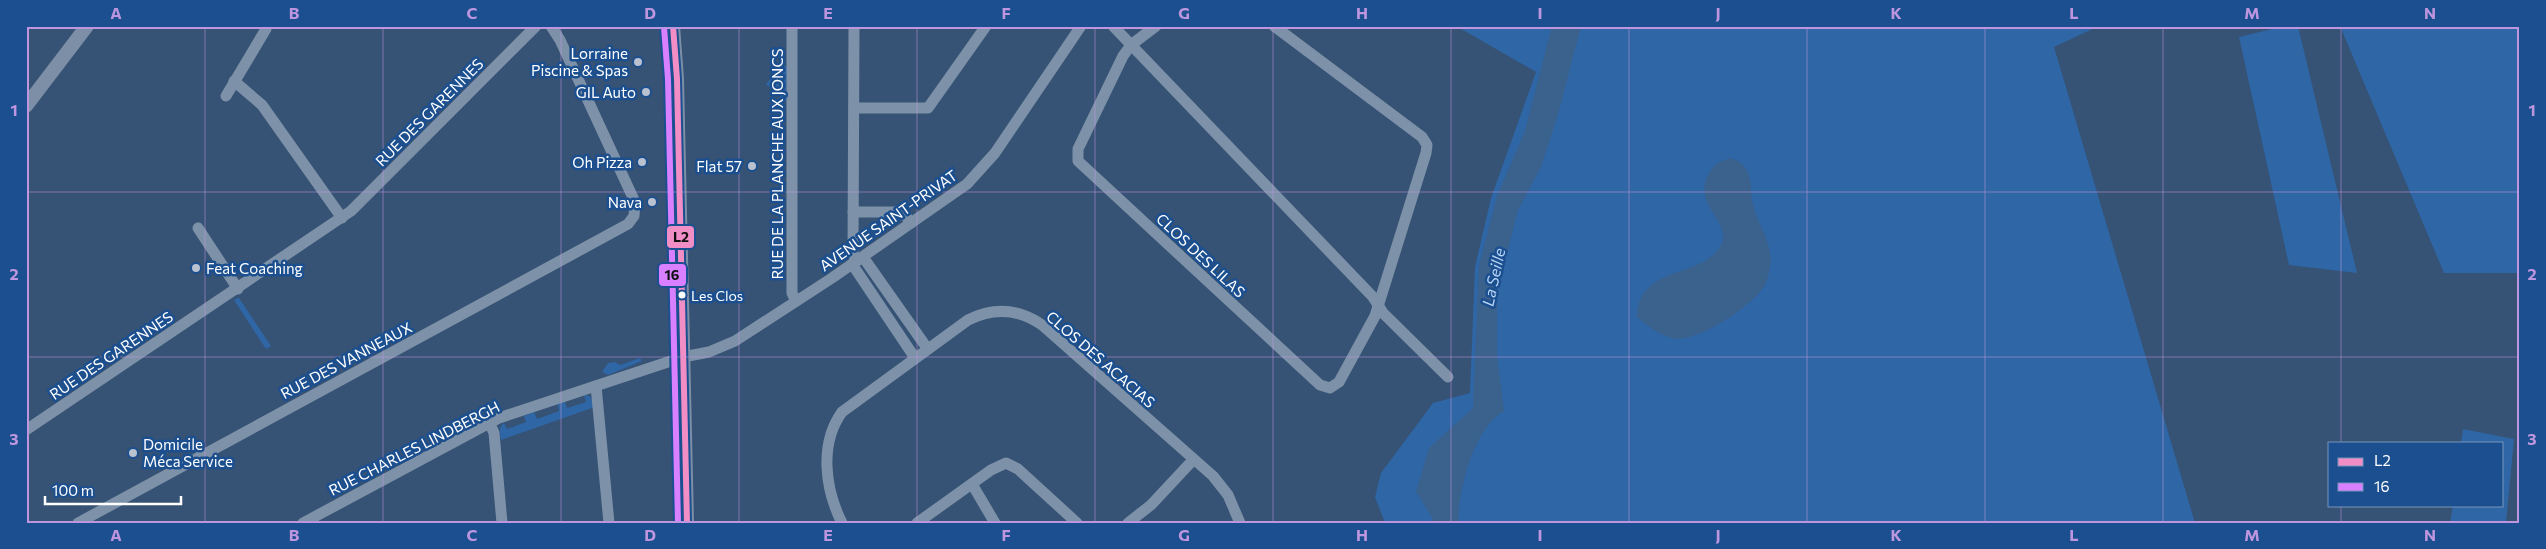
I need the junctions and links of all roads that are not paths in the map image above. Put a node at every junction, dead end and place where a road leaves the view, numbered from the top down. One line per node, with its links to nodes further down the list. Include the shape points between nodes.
1 (87, 26): 18 (main road)
2 (536, 26): 21 (street, RUE DES GARENNES)
3 (551, 26): 37 (street, RUE DES VANNEAUX, via 635,202 634,216 628,224)
4 (673, 26): 15 (main road)
5 (679, 26): 15 (main road)
6 (792, 26): 26 (street, RUE DE LA PLANCHE AUX JONCS, via 792,293)
7 (854, 26): 19 (street)
8 (986, 26): 19 (street, via 928,108)
9 (1081, 26): 22 (street, AVENUE SAINT-PRIVAT, via 986,164 956,193)
10 (1113, 26): 14 (street)
11 (1156, 26): 14 (street, CLOS DES LILAS)
12 (1274, 26): 27 (street, CLOS DES LILAS, via 1422,137 1427,145)
13 (266, 29): 16 (street)
14 (1131, 45): 27 (street); 27 (street, CLOS DES LILAS, via 1078,149 1081,165 1320,385 1330,388 1339,382)
15 (677, 79): 29 (main road)
16 (234, 82): 17 (street); 21 (street, via 255,97)
17 (226, 96)
18 (26, 106)
19 (854, 108): 20 (street)
20 (853, 212): 22 (street, via 900,212); 24 (street, via 853,254)
21 (342, 218): 25 (street, RUE DES GARENNES)
22 (911, 223): 24 (street, AVENUE SAINT-PRIVAT)
23 (198, 228): 25 (street)
24 (857, 260): 26 (street, AVENUE SAINT-PRIVAT); 28 (street); 30 (street)
25 (238, 288): 34 (street, RUE DES GARENNES)
26 (796, 301): 29 (street, AVENUE SAINT-PRIVAT, via 735,341)
27 (1378, 305): 31 (street)
28 (927, 348): 30 (street, CLOS DES ACACIAS); 35 (street, CLOS DES ACACIAS, via 977,316 1000,311 1026,316 1042,326)
29 (683, 357): 32 (street, RUE CHARLES LINDBERGH); 41 (main road)
30 (915, 358): 42 (street, CLOS DES ACACIAS, via 851,404 831,431 827,453 828,476)
31 (1448, 377)
32 (596, 386): 33 (street, RUE CHARLES LINDBERGH, via 499,418); 40 (street)
33 (490, 424): 38 (street, RUE CHARLES LINDBERGH); 39 (street, via 494,433)
34 (26, 430)
35 (1193, 460): 46 (street, via 1151,505); 47 (street, CLOS DES ACACIAS, via 1221,485)
36 (972, 484): 43 (street); 44 (street); 45 (street, via 998,466 1011,464)
37 (78, 523)
38 (303, 523)
39 (502, 523)
40 (609, 523)
41 (687, 523)
42 (842, 523)
43 (917, 523)
44 (995, 523)
45 (1077, 523)
46 (1128, 523)
47 (1240, 523)

